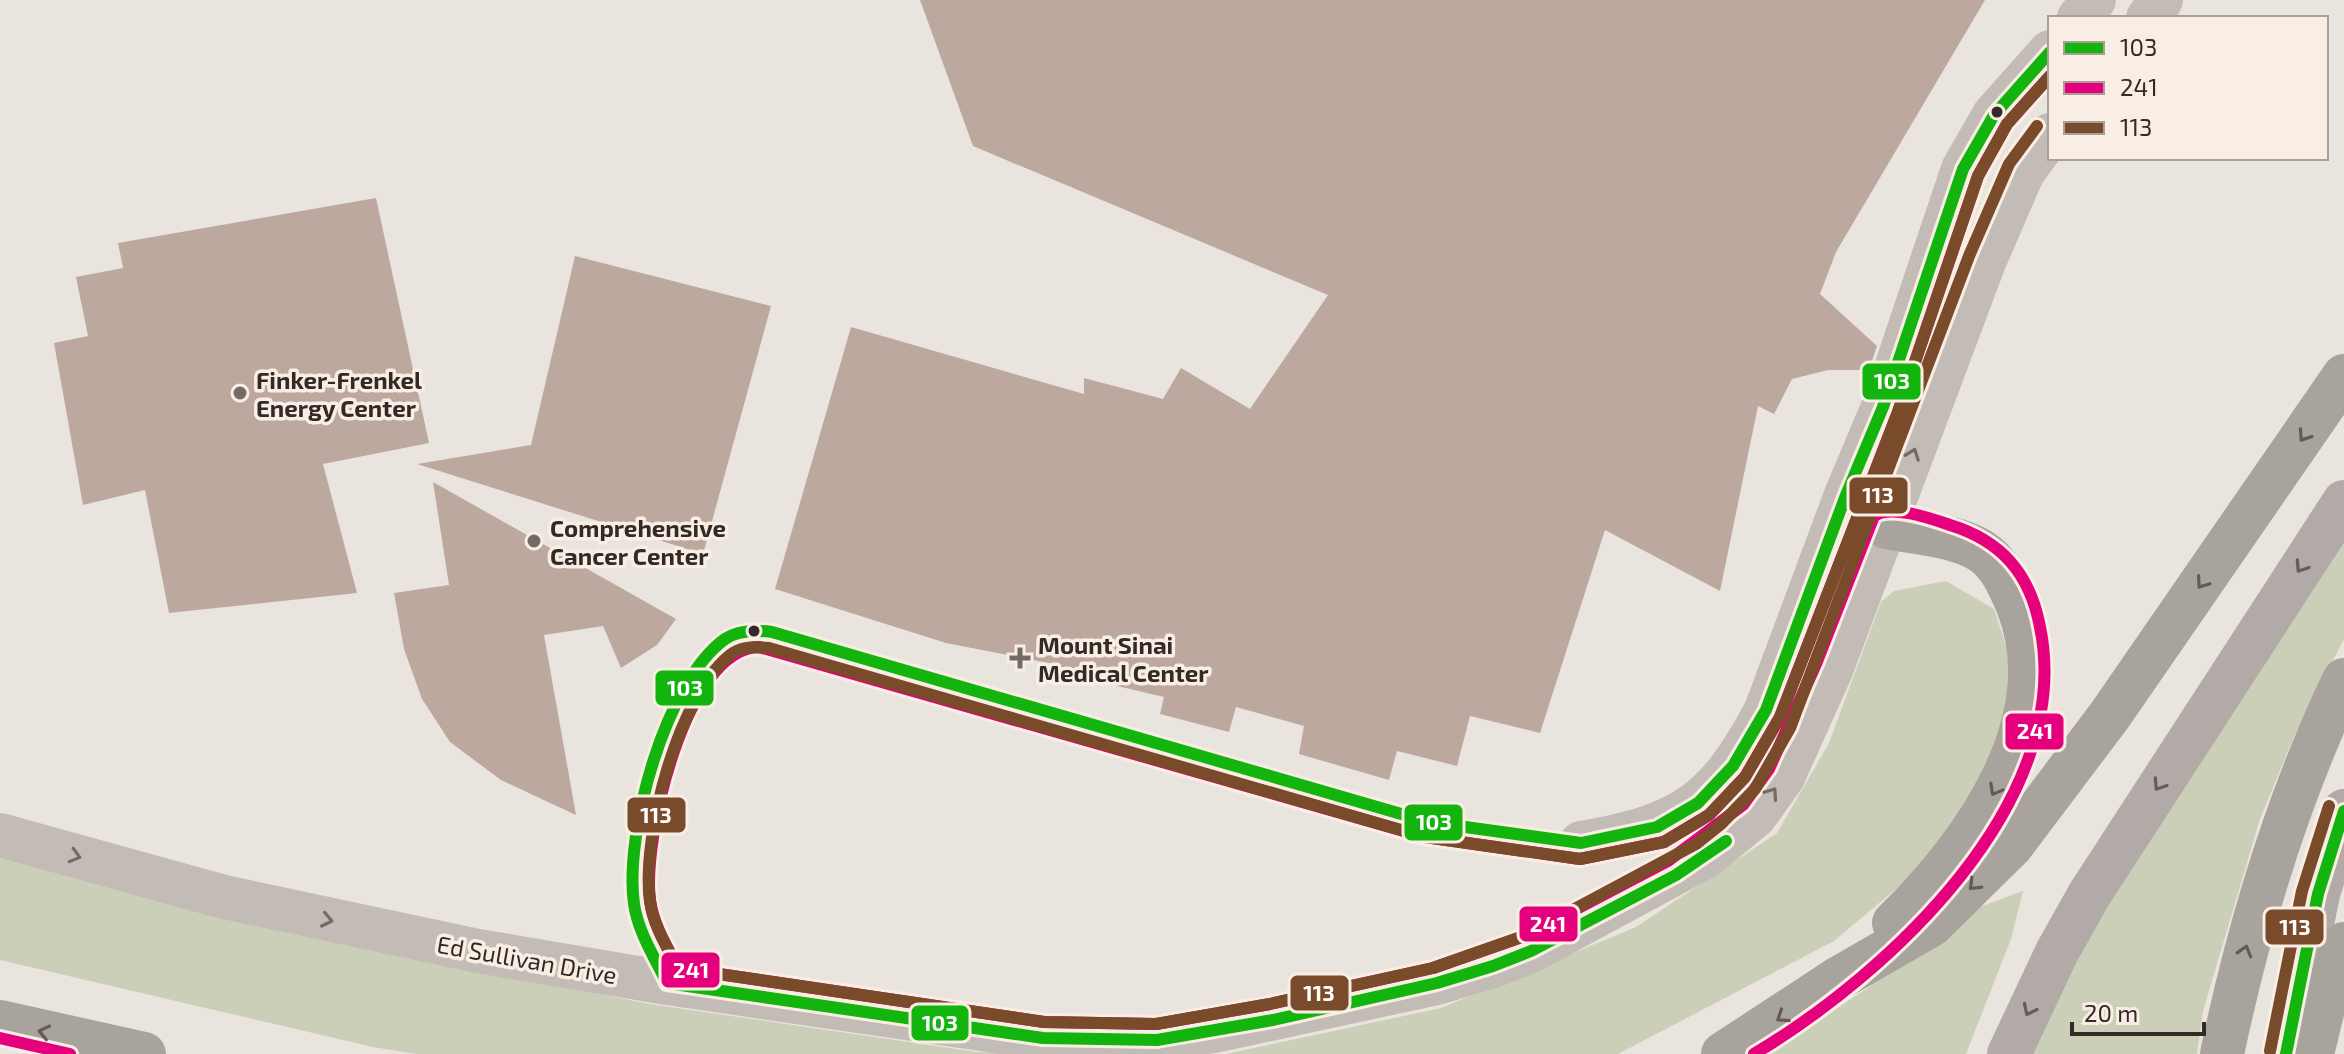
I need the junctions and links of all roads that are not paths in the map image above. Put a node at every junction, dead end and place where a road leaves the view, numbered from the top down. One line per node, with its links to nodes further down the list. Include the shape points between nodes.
1 (2094, 0): 2 (street)
2 (2081, 16)
3 (2048, 54): 11 (street, via 1994,115 1963,169 1883,407 1766,710 1748,743 1718,786 1679,817 1657,827)
4 (2048, 138): 7 (street, Ed Sullivan Drive, one-way to 4, via 1984,262 2023,172)
5 (2344, 376): 13 (highway, one-way to 13, via 2110,715 2012,845 1931,925)
6 (2344, 502): 17 (main road, one-way to 17, via 2097,882)
7 (1886, 527): 10 (street, Ed Sullivan Drive, one-way to 7, via 317,918 667,983 1043,1038 1157,1040 1214,1031 1493,966 1531,951 1705,857 1755,816 1783,777); 13 (highway, one-way to 13, via 1954,541 1995,562 2025,624 2030,693 2010,762 1945,868)
8 (2344, 680): 18 (highway, one-way to 8, via 2264,884 2296,790)
9 (2344, 811): 19 (main road, via 2318,894)
10 (0, 835)
11 (1581, 843)
12 (2344, 944): 20 (highway)
13 (1839, 978): 16 (highway, one-way to 16)
14 (0, 1022): 15 (highway, one-way to 14)
15 (144, 1054)
16 (1723, 1054)
17 (2009, 1054)
18 (2222, 1054)
19 (2286, 1054)
20 (2312, 1054)

